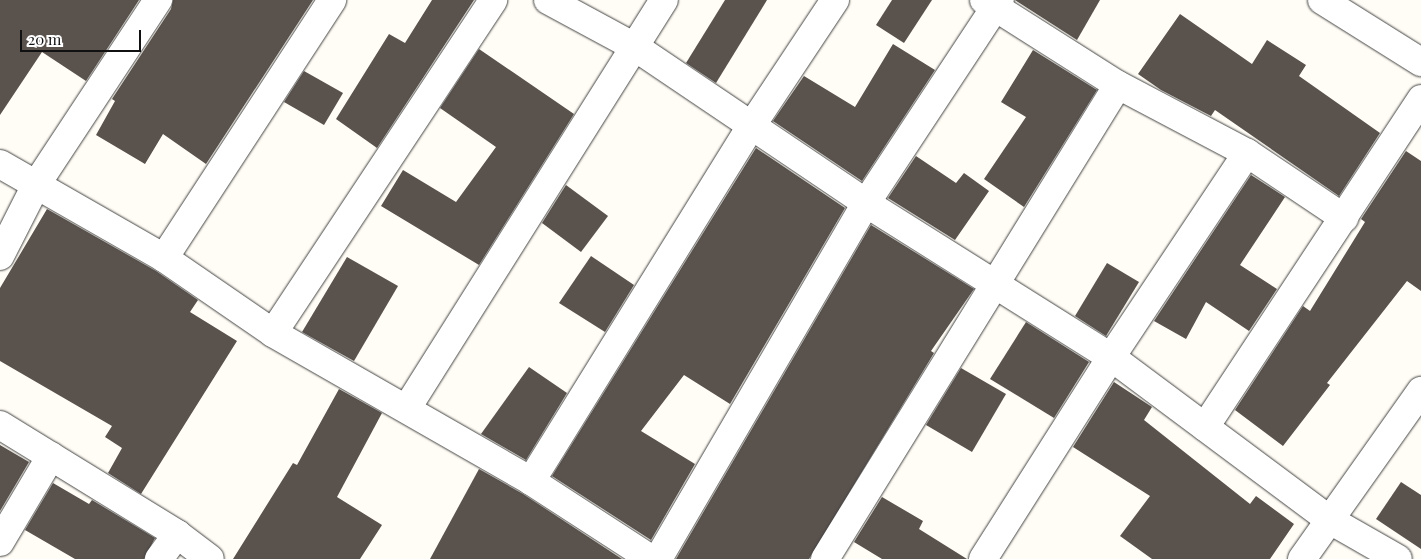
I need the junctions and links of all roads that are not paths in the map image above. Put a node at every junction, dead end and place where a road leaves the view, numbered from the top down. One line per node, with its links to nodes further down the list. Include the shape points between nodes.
1 (158, 0): 16 (street)
2 (332, 0): 20 (street)
3 (493, 0): 22 (street)
4 (548, 0): 9 (street)
5 (664, 0): 9 (street)
6 (835, 0): 13 (street)
7 (1322, 0): 10 (street)
8 (993, 2): 11 (street); 17 (street)
9 (635, 47): 13 (street); 25 (street)
10 (1421, 62)
11 (1118, 85): 14 (street); 21 (street)
12 (1421, 99): 18 (street)
13 (752, 125): 17 (street); 29 (street)
14 (1248, 153): 18 (street); 23 (street)
15 (0, 164): 16 (street)
16 (36, 186): 19 (street); 20 (street)
17 (866, 203): 21 (street); 36 (street)
18 (1344, 218): 27 (street)
19 (0, 256)
20 (164, 258): 22 (street)
21 (995, 284): 23 (street); 37 (street)
22 (273, 333): 25 (street)
23 (1111, 357): 27 (street); 38 (street)
24 (1421, 390): 30 (street)
25 (407, 408): 29 (street)
26 (0, 425): 28 (street)
27 (1205, 427): 30 (street)
28 (52, 456): 31 (street); 32 (street)
29 (531, 481): 35 (street)
30 (1330, 520): 39 (street); 40 (street)
31 (177, 534): 33 (street); 34 (street)
32 (0, 542)
33 (160, 559)
34 (210, 559)
35 (651, 559)
36 (658, 559)
37 (825, 559)
38 (983, 559)
39 (1302, 559)
40 (1398, 559)

